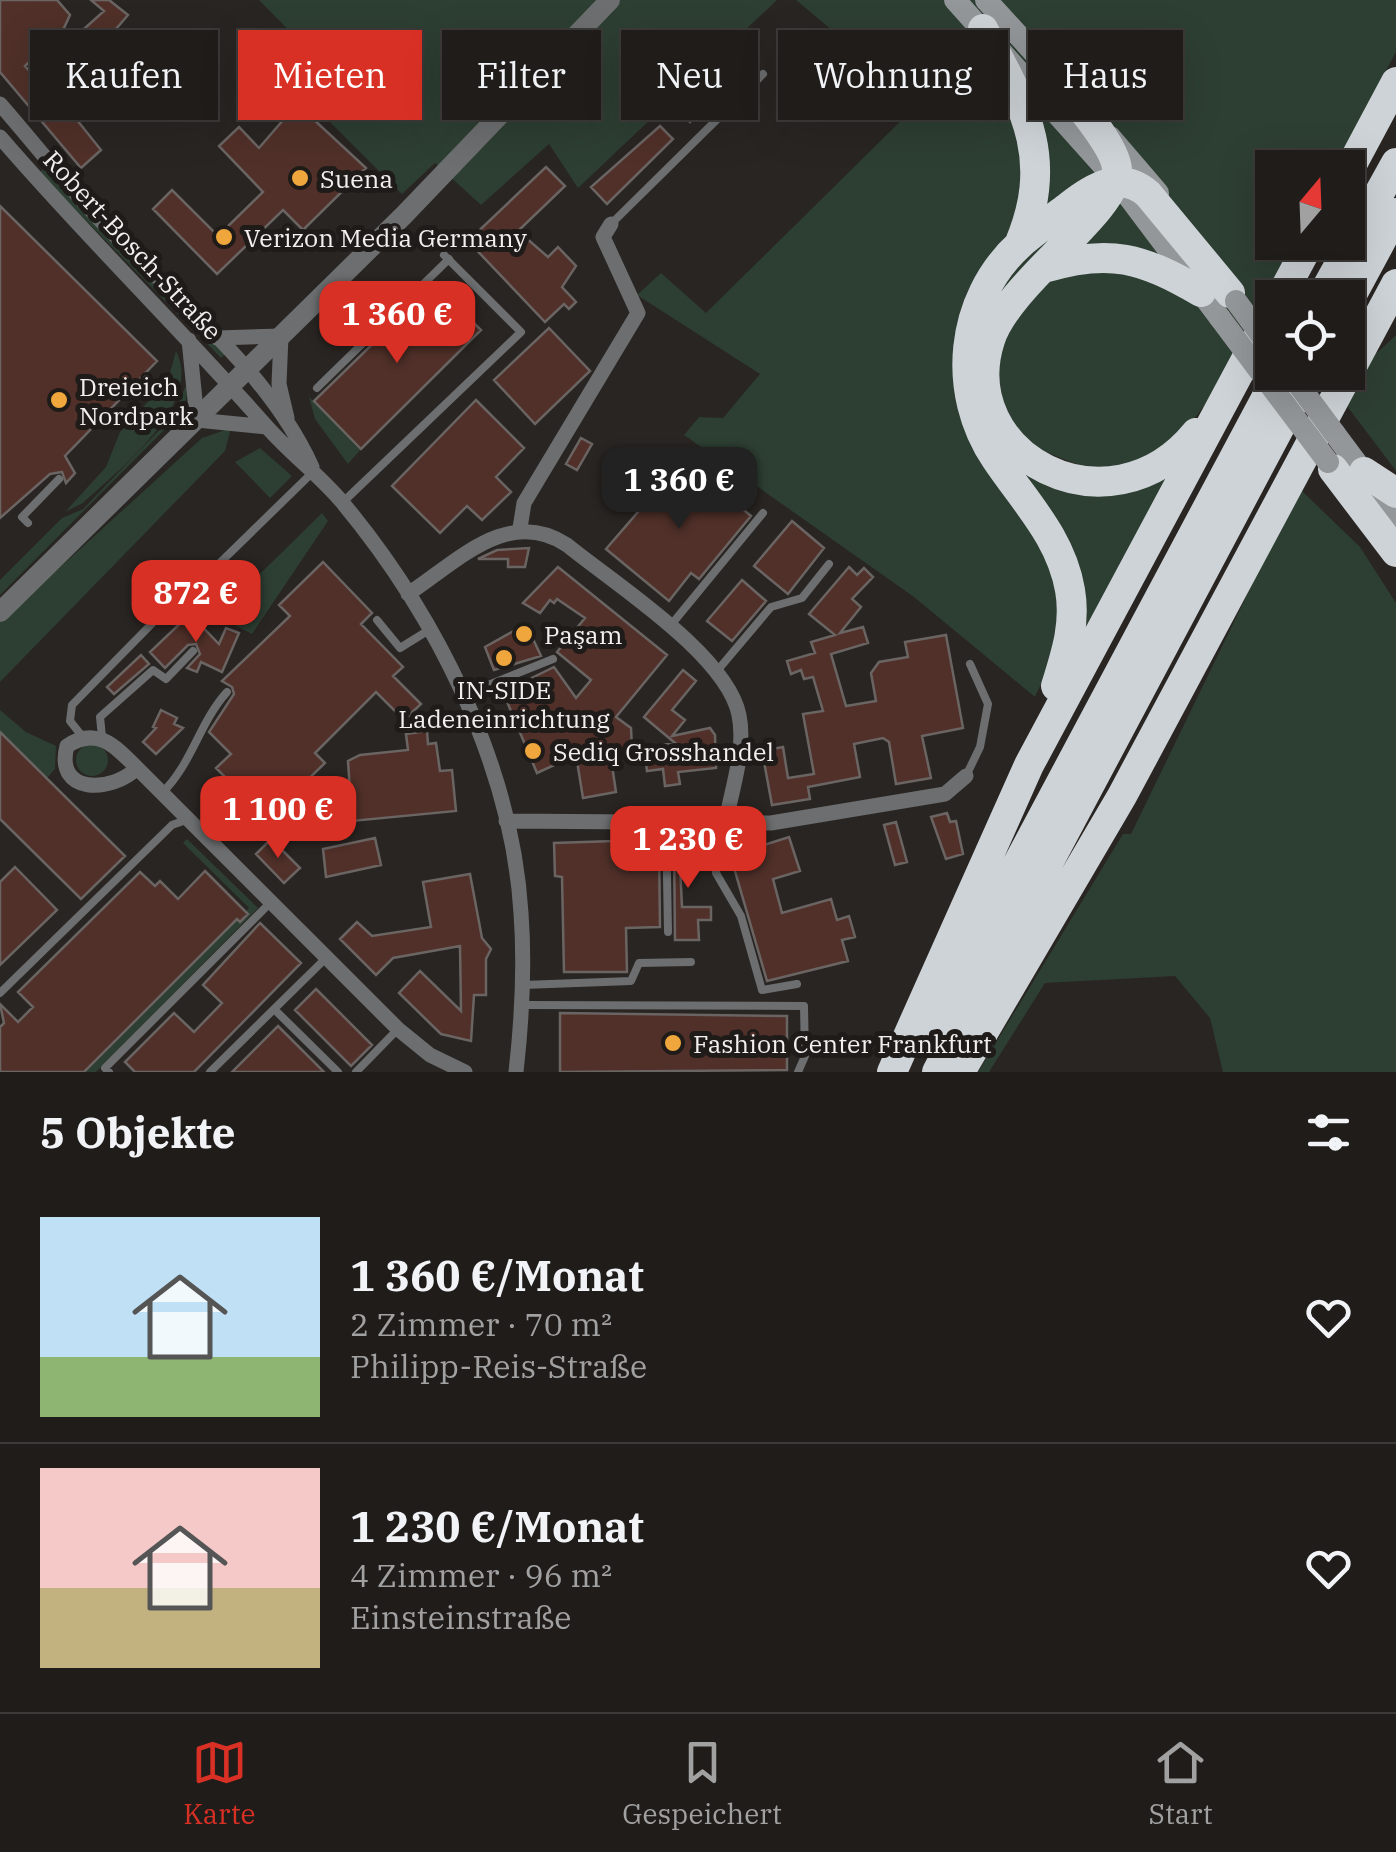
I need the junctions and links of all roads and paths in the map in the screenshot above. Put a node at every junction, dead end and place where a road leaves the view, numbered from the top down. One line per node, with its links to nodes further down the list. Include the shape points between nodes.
1 (610, 0): 24 (street)
2 (955, 0): 3 (main road)
3 (984, 14): 4 (main road); 13 (main road); 16 (highway, via 1036,155 1036,200)
4 (1028, 49)
5 (763, 74): 15 (lane)
6 (1396, 82): 11 (highway)
7 (0, 104): 25 (street, Robert-Bosch-Straße, via 101,221)
8 (1088, 120): 13 (highway, via 1112,152)
9 (1094, 120): 21 (main road, via 1167,204)
10 (0, 137): 26 (street, Robert-Bosch-Straße)
11 (1360, 150)
12 (1396, 163): 18 (highway)
13 (1116, 180): 16 (highway, via 1074,202); 17 (highway); 21 (highway, via 1148,194)
14 (1396, 213): 19 (highway)
15 (611, 224): 49 (street, via 602,237 638,314 524,503)
16 (1019, 245): 66 (highway, via 982,301 965,369 979,431 1049,533 1070,591 1070,640)
17 (1041, 269): 21 (highway, via 1078,258 1120,257); 36 (highway, via 1003,310 986,362 997,417 1039,466 1088,484 1122,482 1171,458)
18 (1332, 280)
19 (1360, 280)
20 (1396, 284): 27 (highway)
21 (1222, 301): 23 (main road, bridge); 40 (main road, bridge)
22 (1396, 314): 29 (highway)
23 (1255, 333)
24 (281, 336): 25 (street, Robert-Bosch-Straße); 30 (street); 38 (street, via 279,384)
25 (216, 338): 30 (street, Robert-Bosch-Straße)
26 (189, 340): 30 (street, Robert-Bosch-Straße); 37 (street)
27 (1365, 341)
28 (1255, 343): 36 (highway)
29 (1365, 353)
30 (238, 379): 37 (street); 38 (street); 39 (street)
31 (316, 388): 45 (lane, via 446,257 521,332)
32 (1270, 390): 92 (highway)
33 (1299, 390): 93 (highway)
34 (1302, 390): 42 (main road, bridge)
35 (1338, 390): 94 (highway, via 1122,796)
36 (1226, 396): 66 (highway)
37 (197, 420): 39 (street); 54 (street)
38 (288, 422): 41 (street)
39 (267, 427): 41 (street)
40 (1330, 465): 50 (highway); 52 (main road)
41 (314, 471): 45 (street); 64 (lane, via 72,705 70,721)
42 (1364, 472): 44 (highway); 47 (main road)
43 (59, 479): 48 (lane, via 22,517)
44 (1396, 493)
45 (342, 503): 53 (street)
46 (763, 513): 56 (lane)
47 (1396, 516)
48 (28, 523)
49 (520, 528): 53 (street, via 491,539); 56 (street, via 568,545)
50 (1396, 552)
51 (829, 564): 61 (lane, via 802,598 771,607)
52 (1396, 564)
53 (408, 594): 57 (street)
54 (0, 612)
55 (377, 620): 57 (lane, via 400,648)
56 (668, 628): 61 (street)
57 (428, 630): 63 (street)
58 (194, 651): 65 (lane, via 166,679 152,670 100,717)
59 (552, 659): 63 (lane)
60 (970, 664): 68 (lane, via 988,704)
61 (716, 671): 73 (street, via 739,716 740,750)
62 (226, 692): 69 (lane, via 210,710 179,777)
63 (462, 696): 71 (street)
64 (82, 736): 65 (street); 67 (street, via 67,746 64,758 76,782 108,785)
65 (102, 737): 67 (street)
66 (1029, 765): 91 (highway)
67 (138, 768): 69 (street)
68 (966, 776): 73 (street, via 944,794 771,823)
69 (162, 793): 70 (street)
70 (188, 820): 74 (street); 80 (lane, via 172,825)
71 (506, 821): 72 (street); 79 (street, via 521,909)
72 (666, 821): 73 (street); 75 (lane)
73 (720, 821): 78 (lane, via 716,873 741,916 762,990)
74 (271, 902): 76 (street); 84 (lane, via 105,1068)
75 (668, 932)
76 (327, 958): 82 (lane); 83 (street)
77 (691, 962): 79 (lane, via 639,964 631,982)
78 (797, 984)
79 (523, 985): 81 (street)
80 (0, 993)
81 (523, 1005): 89 (street); 90 (lane, via 804,1006)
82 (274, 1010): 85 (lane); 86 (lane)
83 (398, 1028): 87 (lane); 88 (street, via 430,1055)
84 (109, 1072)
85 (210, 1072)
86 (338, 1072)
87 (356, 1072)
88 (465, 1072)
89 (516, 1072)
90 (798, 1072)
91 (892, 1072)
92 (907, 1072)
93 (937, 1072)
94 (960, 1072)

